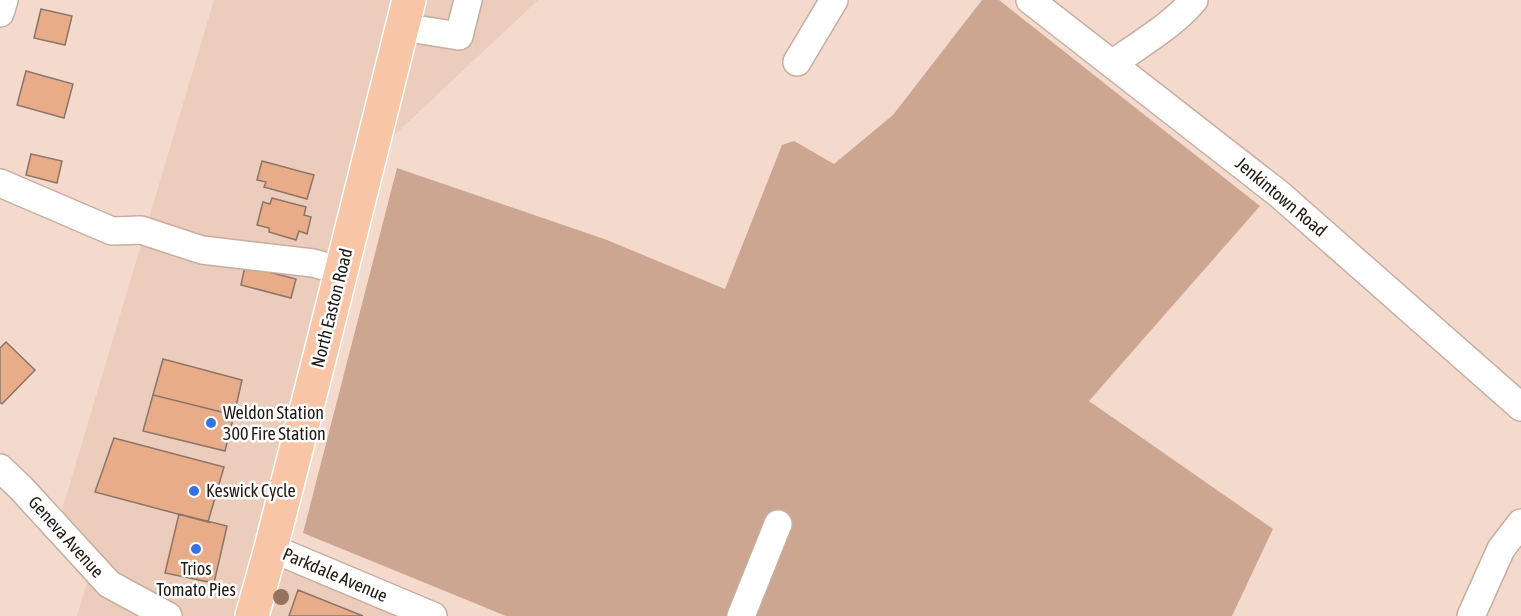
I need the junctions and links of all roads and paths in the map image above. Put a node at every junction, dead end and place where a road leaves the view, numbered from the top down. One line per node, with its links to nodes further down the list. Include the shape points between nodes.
1 (4, 0): 6 (street)
2 (468, 0): 7 (street, via 459,36)
3 (834, 0): 8 (street)
4 (1030, 0): 9 (street, Jenkintown Road)
5 (1194, 0): 9 (street, via 1167,26)
6 (0, 13)
7 (406, 14): 11 (main road, North Easton Road)
8 (797, 62)
9 (1112, 64): 12 (street, Jenkintown Road, via 1280,194)
10 (0, 183): 11 (street, via 112,231 141,230 202,250 313,263)
11 (342, 271): 16 (main road, North Easton Road)
12 (1521, 406)
13 (0, 468): 18 (street, Geneva Avenue, via 109,584)
14 (1521, 523): 21 (street, via 1501,549)
15 (778, 524): 20 (street)
16 (271, 549): 17 (street, Parkdale Avenue); 19 (main road, North Easton Road)
17 (418, 613)
18 (168, 616)
19 (252, 616)
20 (741, 616)
21 (1472, 616)

